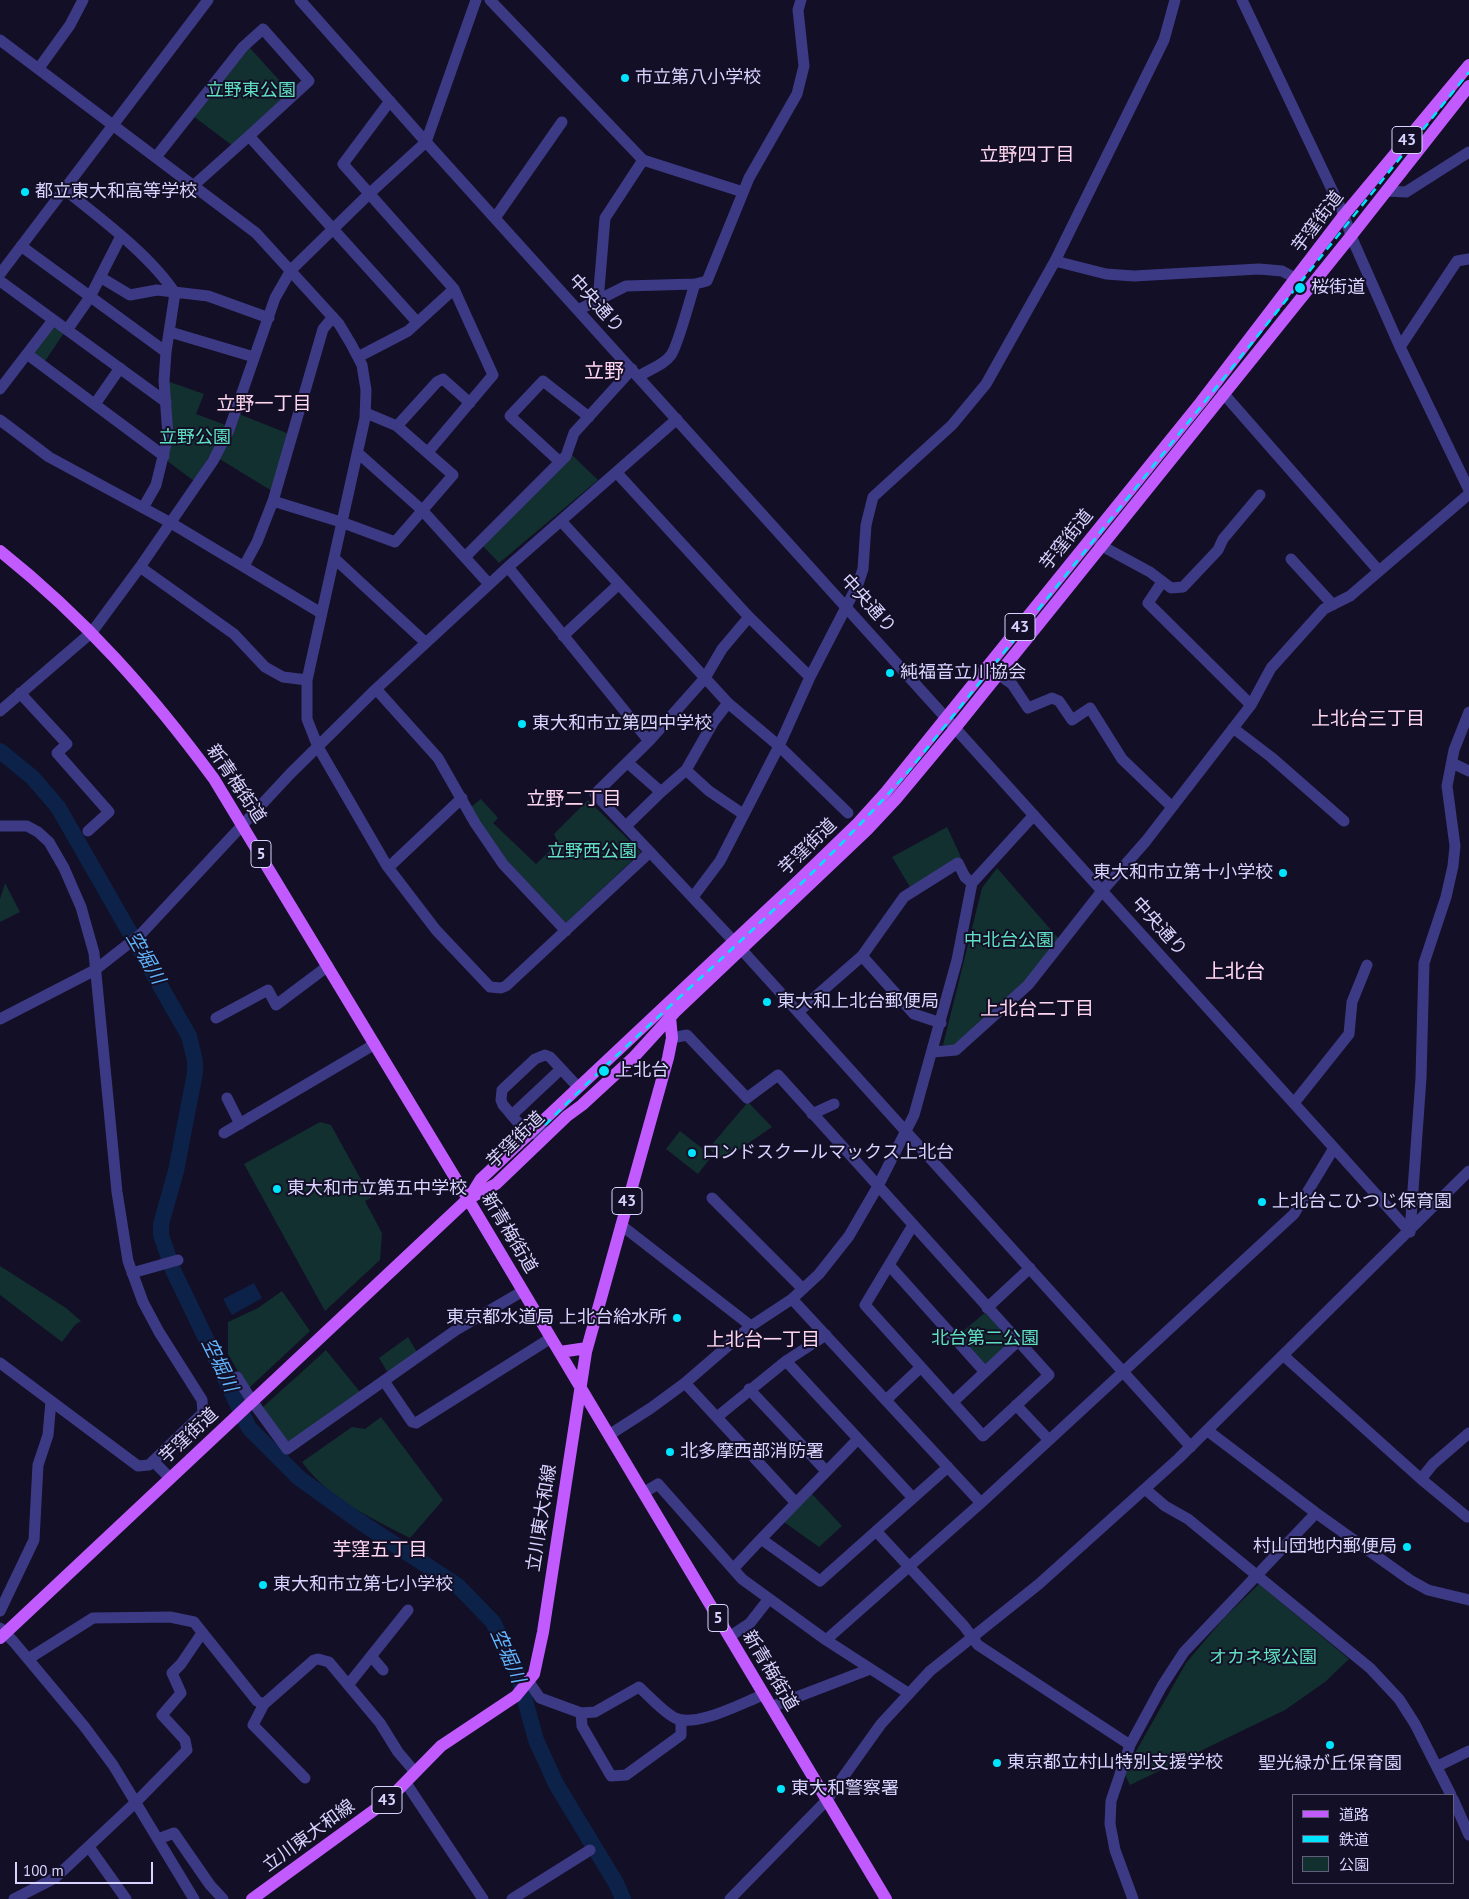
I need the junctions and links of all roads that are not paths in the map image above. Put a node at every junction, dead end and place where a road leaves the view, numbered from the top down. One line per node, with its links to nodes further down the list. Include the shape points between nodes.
1 (83, 0): 11 (street, via 70,25)
2 (208, 0): 15 (street)
3 (300, 0): 13 (street, 中央通り)
4 (476, 0): 17 (street)
5 (490, 0): 20 (street)
6 (801, 0): 24 (street, via 798,10 804,66 797,94)
7 (1175, 0): 33 (street, via 1164,40)
8 (1242, 0): 26 (street)
9 (0, 40): 11 (street)
10 (1469, 65): 26 (main road, 芋窪街道 / 43)
11 (39, 68): 15 (street)
12 (1469, 86): 23 (main road, 芋窪街道 / 43)
13 (390, 101): 17 (street, 中央通り); 25 (street, via 343,164)
14 (562, 122): 27 (street)
15 (113, 125): 19 (street); 22 (street)
16 (249, 136): 19 (street, via 309,81 263,29 243,47); 21 (street); 28 (street)
17 (426, 142): 25 (street); 27 (street, 中央通り)
18 (1469, 152): 23 (street, via 1406,192)
19 (156, 157): 21 (street)
20 (643, 160): 24 (street); 43 (street, via 605,218)
21 (193, 186): 34 (street, via 256,234)
22 (64, 189): 29 (street); 31 (street)
23 (1386, 191): 30 (main road, 芋窪街道 / 43)
24 (743, 192): 39 (street, via 707,281)
25 (370, 193): 28 (street); 40 (street)
26 (1344, 215): 30 (street); 37 (main road, 芋窪街道 / 43)
27 (495, 218): 44 (street, 中央通り)
28 (333, 228): 34 (street); 48 (street)
29 (121, 236): 36 (street); 41 (street)
30 (1351, 236): 51 (street); 59 (main road, 芋窪街道 / 43)
31 (21, 246): 35 (street); 42 (street)
32 (1469, 259): 51 (street, via 1457,261)
33 (1055, 261): 37 (street, via 1115,274 1178,275 1259,270 1282,271); 94 (street, via 971,405 873,497 866,525 863,569)
34 (290, 270): 45 (street); 46 (street, via 275,298)
35 (0, 274)
36 (100, 276): 41 (street, via 130,295 157,290); 42 (street)
37 (1296, 279): 110 (main road, 芋窪街道 / 43)
38 (0, 281): 47 (street)
39 (695, 284): 43 (street, via 626,286); 57 (street, via 672,354 662,363)
40 (454, 289): 48 (street); 61 (street, via 493,375)
41 (175, 293): 46 (street, via 208,296); 50 (street)
42 (90, 297): 49 (street); 52 (street)
43 (598, 301): 44 (street)
44 (578, 310): 57 (street, 中央通り)
45 (333, 317): 54 (street); 75 (street, via 322,329)
46 (269, 318): 55 (street)
47 (53, 320): 49 (street); 53 (street)
48 (417, 322): 54 (street, via 408,331)
49 (68, 330): 56 (street)
50 (170, 332): 52 (street); 55 (street)
51 (1400, 347): 73 (street)
52 (166, 352): 60 (street)
53 (27, 354): 58 (street); 62 (street)
54 (358, 357): 63 (street, via 366,390)
55 (254, 358): 80 (street, via 229,430)
56 (120, 368): 60 (street); 62 (street)
57 (635, 373): 64 (street); 65 (street, 中央通り)
58 (0, 389)
59 (1223, 393): 81 (main road, 芋窪街道 / 43); 89 (street)
60 (166, 402): 70 (street, via 168,436)
61 (470, 403): 67 (street, via 443,379); 68 (street)
62 (95, 404): 70 (street)
63 (366, 413): 67 (street); 69 (street)
64 (589, 417): 71 (street, via 574,433 566,456); 71 (street, via 543,381 510,416)
65 (677, 418): 72 (street); 94 (street, 中央通り)
66 (0, 420): 76 (street, via 49,457)
67 (396, 426): 68 (street)
68 (428, 452): 77 (street, via 453,475)
69 (358, 453): 77 (street); 79 (street)
70 (164, 456): 76 (street, via 156,485)
71 (560, 462): 83 (street)
72 (617, 473): 78 (street); 96 (street)
73 (1469, 492): 89 (street)
74 (1260, 495): 90 (street, via 1223,539 1218,550 1183,587 1171,588)
75 (273, 501): 79 (street); 86 (street)
76 (143, 508): 80 (street)
77 (422, 510): 79 (street, via 395,542); 83 (street)
78 (561, 521): 88 (street); 92 (street)
79 (341, 522): 84 (street)
80 (171, 523): 86 (street); 87 (street)
81 (1100, 545): 90 (street); 100 (main road, 芋窪街道 / 43)
82 (0, 551): 97 (main road, 新青梅街道 / 5)
83 (465, 557): 91 (street)
84 (334, 558): 95 (street); 99 (street)
85 (1291, 559): 93 (street)
86 (244, 566): 95 (street)
87 (140, 567): 97 (street); 103 (street, via 234,634 265,667 283,676)
88 (508, 567): 91 (street); 98 (street)
89 (1379, 571): 93 (street, via 1350,596)
90 (1162, 582): 107 (street, via 1148,603)
91 (489, 584): 99 (street)
92 (619, 584): 98 (street); 102 (street)
93 (1333, 605): 107 (street, via 1324,609 1271,668)
94 (846, 607): 101 (street); 110 (street, 中央通り)
95 (321, 613): 103 (street)
96 (750, 617): 101 (street); 102 (street, via 722,649)
97 (92, 632): 105 (street); 126 (main road, 新青梅街道 / 5, via 176,727)
98 (564, 636): 112 (street)
99 (425, 642): 104 (street)
100 (998, 674): 110 (main road, 芋窪街道 / 43); 121 (street, via 1012,684 1028,708 1052,698 1059,701 1072,720 1090,708 1122,759)
101 (810, 677): 113 (street)
102 (705, 678): 106 (street); 112 (street)
103 (306, 680): 114 (street, via 307,719)
104 (376, 689): 114 (street); 120 (street, via 426,743)
105 (20, 693): 108 (street); 129 (street, via 67,744 57,754 109,812)
106 (728, 703): 113 (street); 117 (street)
107 (1250, 705): 111 (street)
108 (0, 711)
109 (1469, 712): 116 (street)
110 (951, 722): 124 (street, 中央通り); 136 (main road, 芋窪街道 / 43, via 858,823)
111 (1232, 728): 121 (street); 125 (street, via 1271,757)
112 (649, 741): 115 (street)
113 (779, 746): 122 (street); 123 (street)
114 (318, 747): 126 (street); 131 (street)
115 (628, 763): 119 (street); 128 (street, via 595,794)
116 (1452, 763): 118 (street); 168 (street, via 1447,786 1455,846 1446,897 1424,963 1421,1078)
117 (686, 770): 119 (street); 123 (street, via 709,791)
118 (1469, 771)
119 (661, 792): 128 (street)
120 (462, 798): 131 (street); 135 (street, via 488,844)
121 (1172, 807): 133 (street)
122 (848, 813)
123 (743, 814): 134 (street, via 720,861)
124 (1034, 816): 132 (street); 133 (street, 中央通り)
125 (1344, 821)
126 (244, 825): 139 (main road, 新青梅街道 / 5); 140 (street, via 146,930)
127 (0, 826): 140 (street, via 27,826 49,842 81,907 94,953)
128 (626, 826): 130 (street)
129 (88, 831)
130 (650, 852): 134 (street); 135 (street)
131 (389, 867): 135 (street, via 427,919 490,987 506,986)
132 (972, 883): 137 (street, via 958,863 904,897); 145 (street)
133 (1102, 891): 148 (street, via 1028,985 956,1050); 152 (street, 中央通り)
134 (693, 897): 136 (street)
135 (566, 931)
136 (738, 945): 141 (street); 142 (main road, 芋窪街道 / 43)
137 (862, 956): 141 (street); 145 (street, via 914,1014)
138 (1367, 965): 152 (street, via 1352,1002 1349,1034)
139 (328, 966): 143 (street, via 276,1005 268,990); 147 (main road, 新青梅街道 / 5)
140 (95, 970): 144 (street); 172 (street, via 117,1192)
141 (798, 1012): 158 (street)
142 (666, 1013): 146 (main road, 立川東大和線 / 43); 150 (main road, 芋窪街道 / 43); 157 (main road, 芋窪街道 / 43, via 633,1058)
143 (216, 1018)
144 (0, 1019)
145 (941, 1023): 148 (street)
146 (672, 1038): 154 (street, via 687,1035 746,1098 778,1075); 166 (main road, 立川東大和線 / 43)
147 (375, 1044): 156 (street); 165 (main road, 新青梅街道 / 5)
148 (933, 1052): 158 (street)
149 (561, 1069): 150 (street); 155 (street); 155 (street, via 550,1057 535,1059 500,1094 503,1106)
150 (578, 1088): 160 (main road, 芋窪街道 / 43)
151 (226, 1098): 156 (street)
152 (1294, 1103): 161 (street, 中央通り)
153 (834, 1104): 154 (street)
154 (812, 1114): 163 (street)
155 (512, 1115): 160 (street)
156 (240, 1124): 159 (street)
157 (551, 1131): 160 (street); 165 (main road, 芋窪街道 / 43, via 496,1184)
158 (906, 1132): 163 (street); 171 (street)
159 (224, 1133)
160 (529, 1134): 165 (main road, 芋窪街道 / 43, via 481,1179)
161 (1334, 1148): 168 (street, 中央通り); 187 (street, via 1294,1214)
162 (1469, 1171): 168 (street)
163 (878, 1186): 167 (street); 173 (street, via 849,1236 820,1274)
164 (712, 1198): 173 (street)
165 (468, 1199): 174 (main road, 新青梅街道 / 5); 197 (main road, 芋窪街道 / 43)
166 (621, 1224): 177 (street); 181 (main road, 立川東大和線 / 43)
167 (913, 1225): 170 (street); 176 (street)
168 (1410, 1232): 183 (street)
169 (178, 1260): 172 (street)
170 (889, 1264): 186 (street, via 865,1306); 188 (street)
171 (1030, 1268): 176 (street); 187 (street)
172 (132, 1273): 206 (street, via 159,1332 204,1404 203,1413)
173 (803, 1289): 175 (street)
174 (523, 1291): 179 (main road, 新青梅街道 / 5); 190 (street, via 456,1330)
175 (792, 1299): 177 (street); 178 (street)
176 (987, 1308): 180 (street)
177 (751, 1326): 191 (street)
178 (826, 1336): 184 (street); 194 (street)
179 (551, 1338): 182 (main road, 新青梅街道 / 5); 190 (street, via 416,1423 412,1422)
180 (1018, 1341): 188 (street); 198 (street, via 1049,1375)
181 (587, 1348): 182 (main road); 192 (main road, 立川東大和線 / 43)
182 (560, 1352): 192 (main road, 新青梅街道 / 5)
183 (1284, 1356): 200 (street); 210 (street)
184 (786, 1361): 193 (street); 203 (street)
185 (0, 1363): 195 (street)
186 (921, 1367): 194 (street); 196 (street)
187 (1122, 1370): 204 (street); 205 (street)
188 (985, 1372): 196 (street)
189 (237, 1377): 197 (street)
190 (384, 1381): 197 (street, via 288,1449)
191 (685, 1383): 199 (street); 202 (street)
192 (579, 1385): 202 (main road, 新青梅街道 / 5); 236 (main road, 立川東大和線 / 43, via 543,1632 534,1674)
193 (749, 1389): 199 (street); 208 (street)
194 (886, 1400): 207 (street)
195 (51, 1402): 206 (street, via 135,1465 144,1467); 226 (street, via 48,1434 38,1465 34,1540)
196 (953, 1402): 198 (street, via 983,1436)
197 (249, 1404): 209 (main road, 芋窪街道 / 43)
198 (1016, 1405): 204 (street)
199 (716, 1417): 214 (street)
200 (1208, 1431): 205 (street); 216 (street)
201 (1469, 1433): 210 (street, via 1433,1464)
202 (609, 1435): 212 (main road, 新青梅街道 / 5)
203 (858, 1438): 208 (street); 213 (street)
204 (1048, 1439): 215 (street)
205 (1192, 1447): 211 (street)
206 (153, 1461): 209 (street)
207 (948, 1467): 213 (street); 215 (street)
208 (826, 1471): 214 (street)
209 (170, 1478): 227 (main road, 芋窪街道 / 43)
210 (1421, 1479): 217 (street)
211 (1145, 1489): 222 (street); 230 (street, via 1039,1584)
212 (643, 1493): 221 (street, via 658,1484); 229 (main road, 新青梅街道 / 5)
213 (913, 1498): 218 (street)
214 (796, 1503): 219 (street)
215 (980, 1503): 220 (street)
216 (1316, 1513): 222 (street); 224 (street, via 1422,1586)
217 (1467, 1517)
218 (876, 1531): 219 (street, via 820,1580); 220 (street)
219 (761, 1539): 221 (street)
220 (910, 1566): 230 (street); 231 (street)
221 (733, 1569): 223 (street)
222 (1256, 1574): 244 (street, via 1174,1664); 246 (street, via 1370,1668 1399,1699)
223 (768, 1600): 229 (street, via 750,1623); 231 (street)
224 (1469, 1600)
225 (408, 1610): 232 (street)
226 (0, 1611)
227 (2, 1633): 233 (street)
228 (202, 1633): 233 (street, via 194,1622 170,1617 93,1618); 240 (street, via 257,1701); 253 (street, via 172,1673 181,1693 162,1714 185,1740 187,1750)
229 (729, 1637): 239 (main road, 新青梅街道 / 5)
230 (972, 1637): 238 (street); 244 (street)
231 (826, 1640): 234 (street)
232 (371, 1656): 235 (street); 237 (street)
233 (28, 1659): 253 (street, via 93,1738)
234 (870, 1669): 238 (street); 241 (street)
235 (383, 1670)
236 (529, 1682): 242 (street, via 540,1698); 247 (main road, 立川東大和線 / 43, via 516,1696 441,1746)
237 (348, 1684): 240 (street, via 329,1662 318,1659); 247 (street)
238 (908, 1693): 251 (street, via 845,1771)
239 (764, 1695): 241 (main road, 新青梅街道 / 5); 243 (street, via 700,1720)
240 (264, 1704): 248 (street, via 253,1725)
241 (771, 1707): 251 (main road, 新青梅街道 / 5)
242 (581, 1713): 243 (street, via 595,1712 639,1687 673,1717); 243 (street, via 582,1726 611,1776 626,1775 681,1736)
243 (681, 1720)
244 (1130, 1745): 267 (street, via 1111,1801 1110,1824 1115,1850)
245 (1469, 1751): 246 (street)
246 (1438, 1766): 250 (street)
247 (415, 1772): 249 (main road, 立川東大和線 / 43)
248 (305, 1778)
249 (406, 1783): 262 (main road, 立川東大和線 / 43, via 388,1800); 263 (street)
250 (1451, 1794)
251 (826, 1801): 265 (street); 266 (main road, 新青梅街道 / 5)
252 (1454, 1801): 254 (street)
253 (136, 1802): 255 (street); 256 (street)
254 (1469, 1835)
255 (158, 1839): 260 (street); 261 (street, via 174,1834 210,1885)
256 (89, 1847): 258 (street, via 55,1878); 259 (street)
257 (590, 1850): 264 (street)
258 (14, 1899)
259 (126, 1899)
260 (194, 1899)
261 (224, 1899)
262 (252, 1899)
263 (483, 1899)
264 (512, 1899)
265 (730, 1899)
266 (886, 1899)
267 (1133, 1899)

